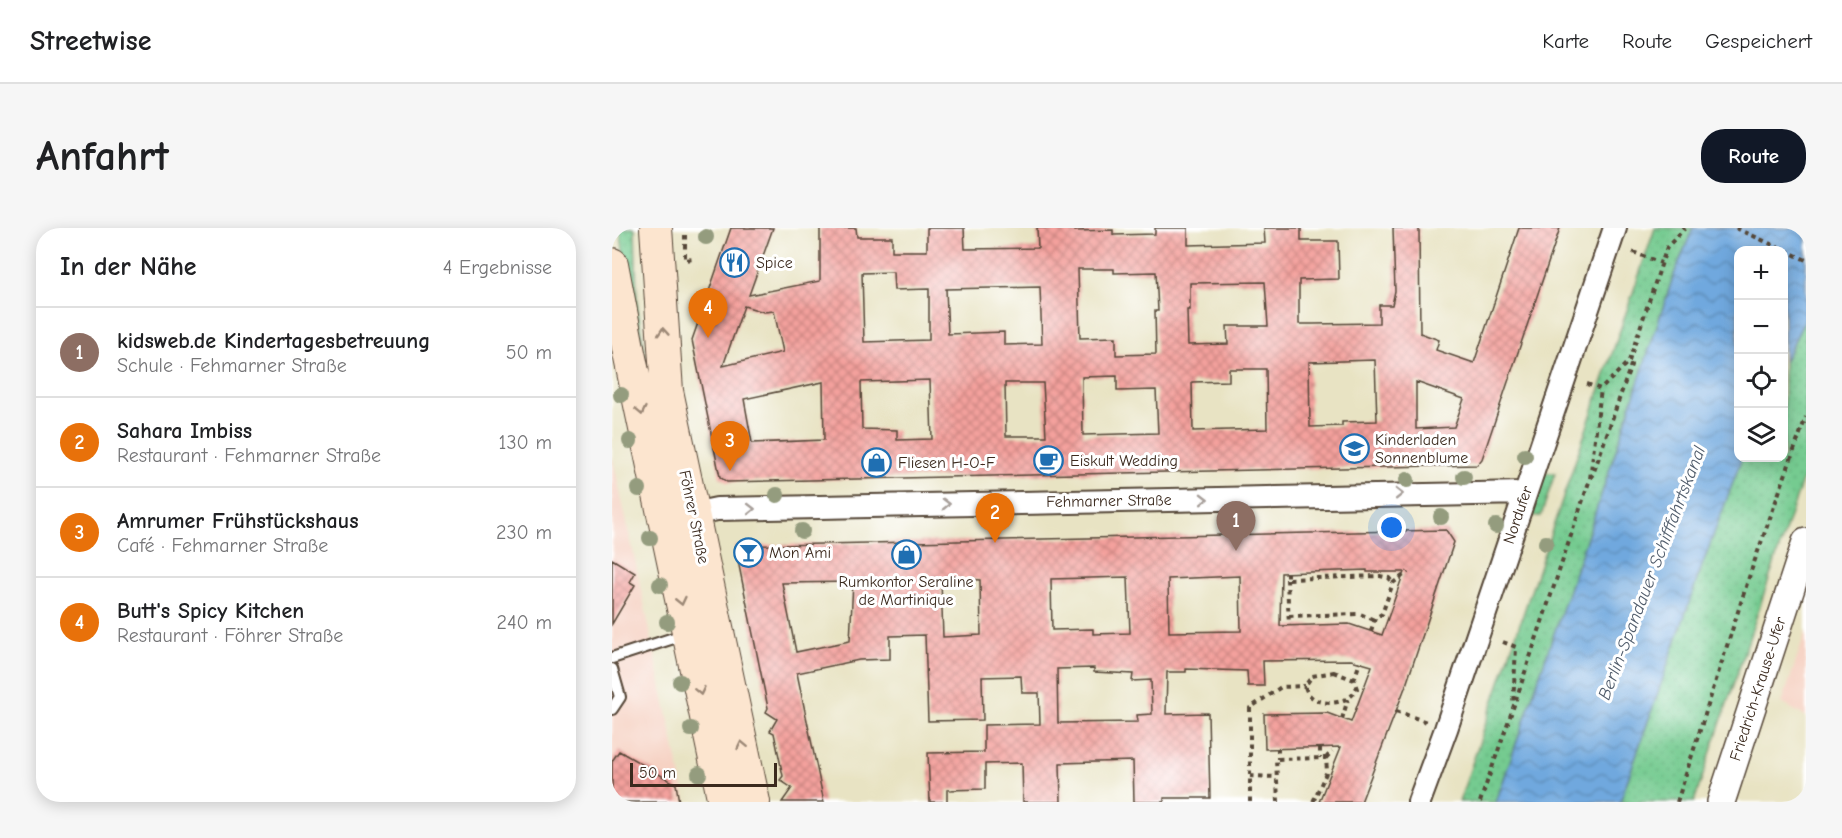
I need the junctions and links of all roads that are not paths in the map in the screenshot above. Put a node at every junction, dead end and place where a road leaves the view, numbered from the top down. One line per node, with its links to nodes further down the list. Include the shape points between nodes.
1 (1615, 228): 4 (street, Nordufer)
2 (670, 232): 5 (main road, Föhrer Straße, one-way to 2, via 668,391)
3 (612, 264): 7 (main road, Föhrer Straße, one-way to 7, via 625,354)
4 (1526, 493): 5 (street, Fehmarner Straße, one-way to 4, via 717,510); 13 (street, Nordufer)
5 (693, 514): 7 (main road, Föhrer Straße)
6 (1806, 542): 14 (street, Friedrich-Krause-Ufer)
7 (703, 630): 8 (lane); 11 (main road, Föhrer Straße, one-way to 11); 12 (main road, Föhrer Straße, one-way to 7)
8 (612, 658)
9 (612, 669): 10 (lane, via 620,697)
10 (612, 709)
11 (724, 802)
12 (754, 802)
13 (1419, 802)
14 (1721, 802)

